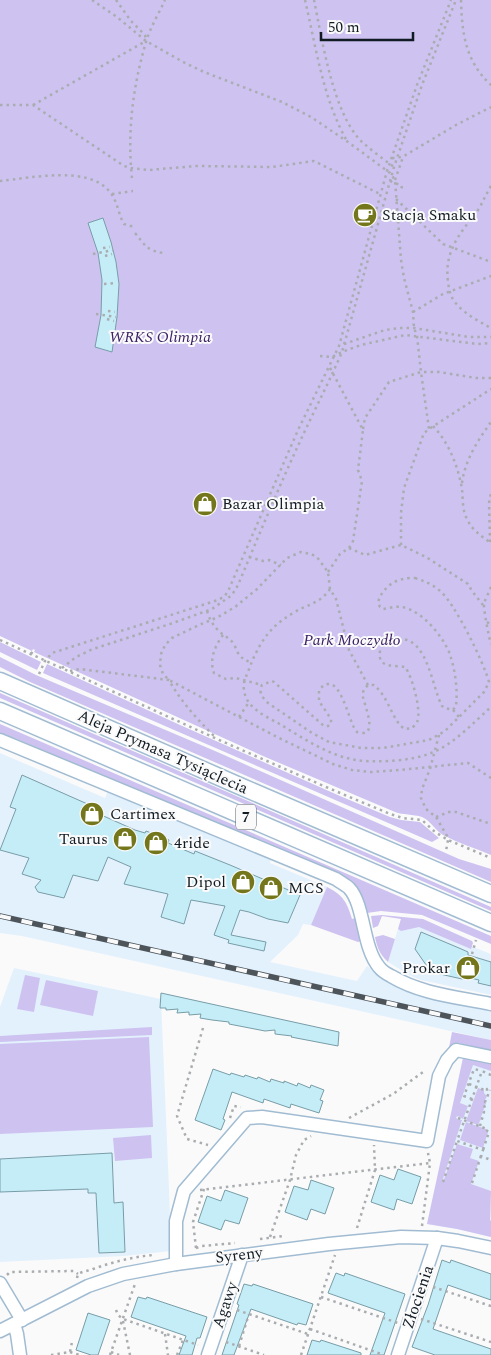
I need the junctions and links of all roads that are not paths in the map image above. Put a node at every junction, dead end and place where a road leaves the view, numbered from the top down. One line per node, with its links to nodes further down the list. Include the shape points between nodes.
1 (0, 681): 4 (main road, Aleja Prymasa Tysiąclecia / 7)
2 (0, 712): 5 (main road, Aleja Prymasa Tysiąclecia / 7)
3 (0, 740): 6 (street, via 336,879 349,888 356,900 368,946 384,972 422,990)
4 (491, 894)
5 (491, 923)
6 (491, 1004)
7 (491, 1058): 11 (street, via 456,1050 447,1060 439,1076 427,1141 262,1117 247,1118 184,1191 176,1221)
8 (438, 1238): 9 (street, Syreny); 10 (street, Syreny, via 401,1237); 17 (street, Złocienia)
9 (491, 1248)
10 (242, 1255): 11 (street, Syreny); 15 (street, Agawy)
11 (176, 1264): 13 (street, Syreny, via 122,1274 88,1286)
12 (0, 1283): 13 (street)
13 (18, 1322): 14 (street, Syreny); 16 (street)
14 (0, 1330)
15 (205, 1351)
16 (20, 1355)
17 (398, 1355)

